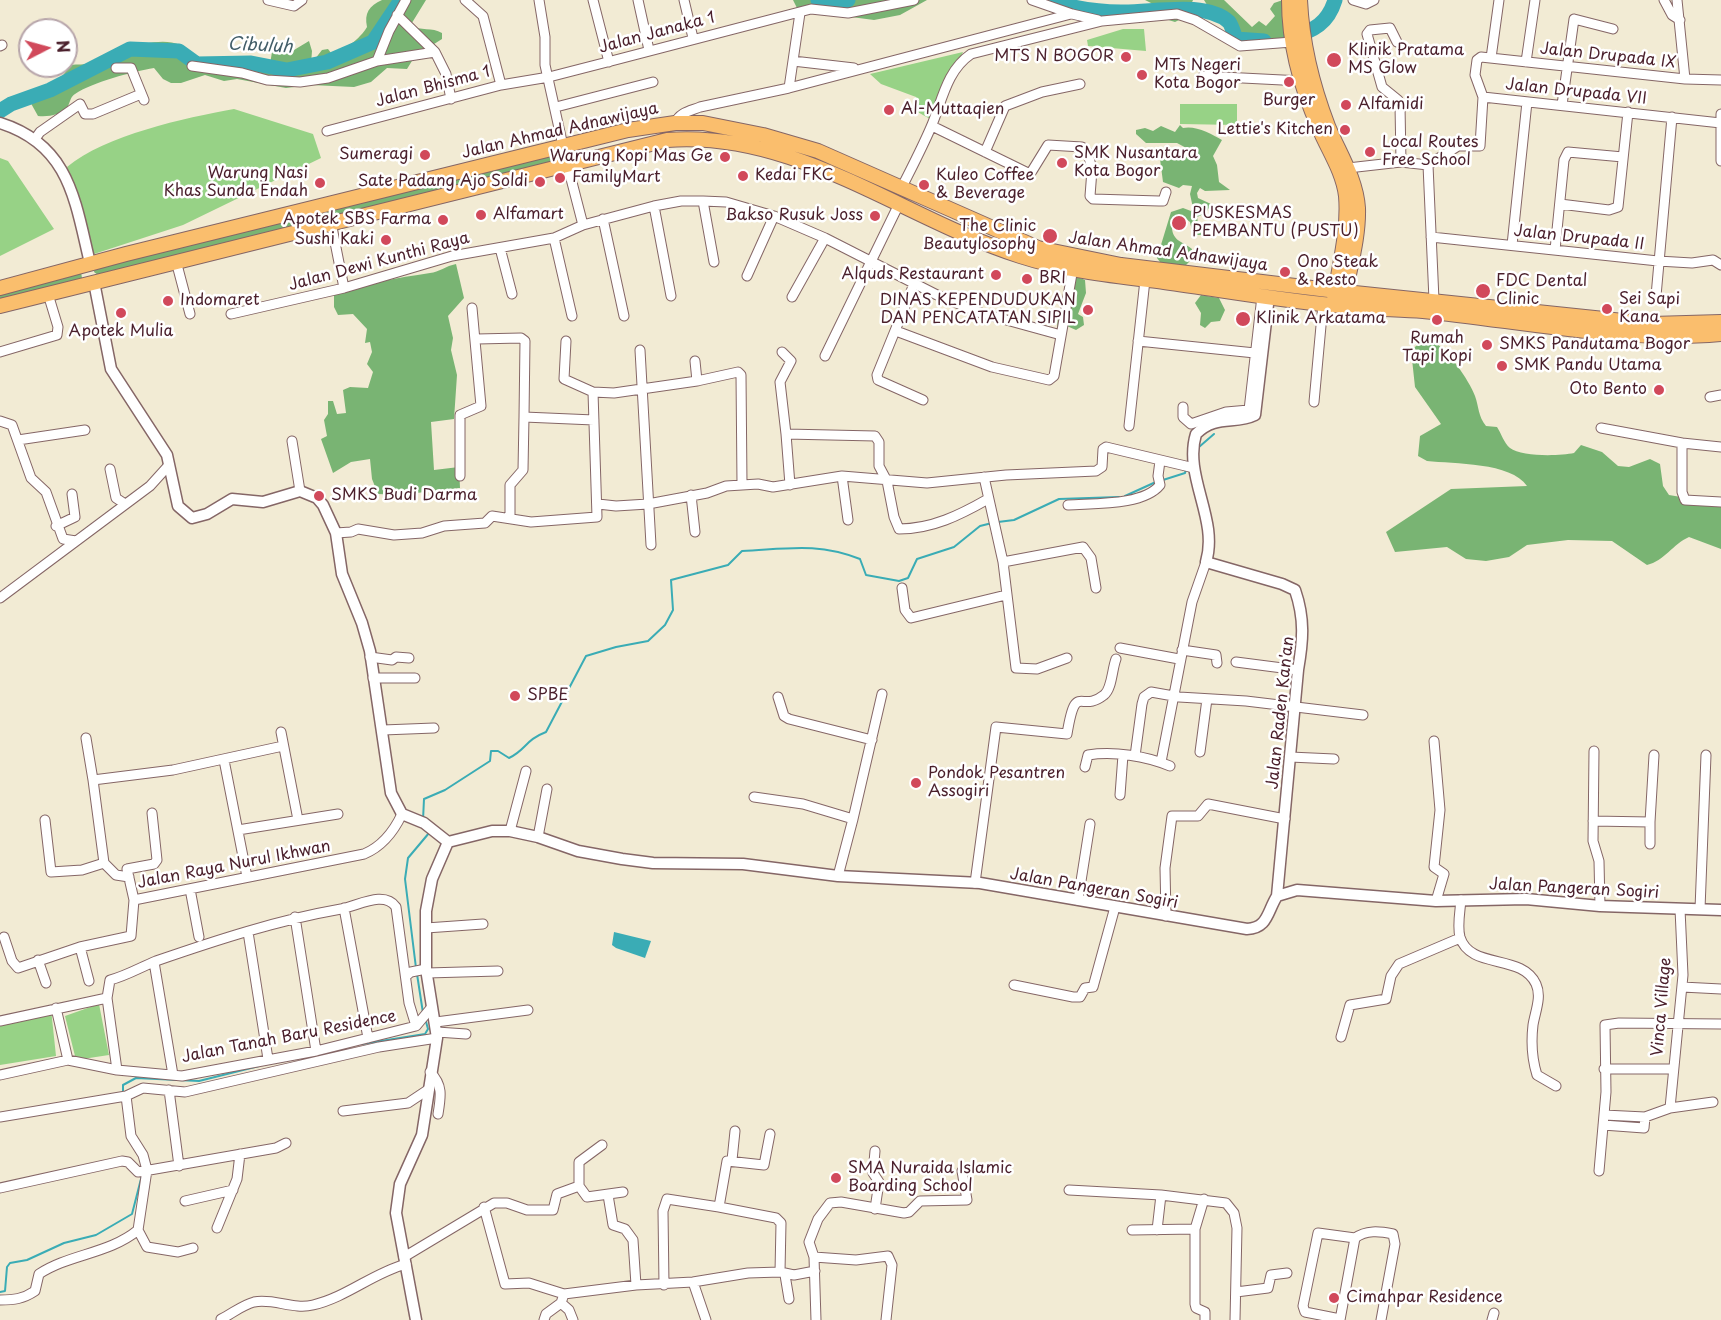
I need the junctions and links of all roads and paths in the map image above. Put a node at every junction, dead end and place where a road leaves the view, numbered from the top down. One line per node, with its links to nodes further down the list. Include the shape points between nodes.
1 (268, 0): 2 (street, via 294,6)
2 (302, 0)
3 (406, 0): 22 (street)
4 (465, 0): 48 (street, via 483,16)
5 (539, 0): 42 (street)
6 (593, 0): 35 (street)
7 (638, 0): 30 (street)
8 (684, 0): 27 (street)
9 (915, 0): 19 (street, Jalan Janaka 1, via 848,13)
10 (1032, 0): 21 (street)
11 (1289, 0): 25 (main road)
12 (1300, 0): 25 (main road)
13 (1353, 0): 14 (street, via 1366,4)
14 (1374, 0)
15 (1499, 0): 32 (street)
16 (1535, 0): 36 (street)
17 (1664, 0): 23 (street, via 1672,15)
18 (1677, 0): 23 (street)
19 (808, 4): 20 (street, Jalan Janaka 1)
20 (800, 14): 27 (street, Jalan Janaka 1); 34 (street)
21 (1071, 14): 24 (street); 40 (street)
22 (397, 15): 31 (street); 33 (street)
23 (1680, 20): 43 (street)
24 (1102, 21): 28 (street, via 1177,14 1240,46); 64 (street, via 971,54 953,74 940,98)
25 (1295, 25): 28 (main road)
26 (1613, 29): 38 (street, via 1574,20)
27 (693, 38): 30 (street, Jalan Janaka 1)
28 (1296, 42): 45 (main road); 77 (main road)
29 (1397, 42): 74 (street, via 1390,28 1370,30 1367,34 1382,87 1400,105)
30 (649, 50): 35 (street, Jalan Janaka 1)
31 (435, 52): 33 (street); 51 (street, via 446,74)
32 (1491, 58): 36 (street, Jalan Drupada IX); 50 (street, Jalan Drupada VII, via 1477,60 1475,75)
33 (377, 61): 37 (street, via 328,78 300,82)
34 (793, 61): 40 (street); 49 (street)
35 (609, 62): 42 (street, Jalan Janaka 1)
36 (1526, 62): 38 (street, Jalan Drupada IX)
37 (192, 66)
38 (1566, 66): 43 (street, Jalan Drupada IX); 53 (street)
39 (116, 68): 67 (street, via 131,68 143,97 93,114 85,114 80,104)
40 (862, 69): 49 (street)
41 (1203, 76): 45 (street)
42 (549, 77): 48 (street, Jalan Bhisma 1); 54 (street)
43 (1685, 79): 44 (street, Jalan Drupada IX)
44 (1721, 80)
45 (1302, 81): 117 (main road, via 1342,176 1346,213)
46 (653, 82): 54 (street)
47 (1080, 84): 71 (street, via 1042,92 1005,106)
48 (501, 85): 51 (street, Jalan Bhisma 1)
49 (789, 88): 55 (street)
50 (1483, 97): 52 (street, Jalan Drupada VII); 75 (street, via 1480,146 1458,146)
51 (451, 99): 66 (street, Jalan Bhisma 1)
52 (1527, 102): 53 (street, Jalan Drupada VII); 95 (street)
53 (1562, 105): 56 (street, Jalan Drupada VII)
54 (556, 107): 69 (street)
55 (700, 107): 60 (street, via 678,117); 61 (street)
56 (1628, 112): 58 (street, Jalan Drupada VII); 72 (street)
57 (1721, 114): 62 (street)
58 (1672, 117): 62 (street, Jalan Drupada VII); 100 (street)
59 (0, 123): 67 (street)
60 (675, 123): 61 (main road, Jalan Ahmad Adnawijaya); 63 (main road, Jalan Ahmad Adnawijaya)
61 (703, 123): 78 (main road, Jalan Ahmad Adnawijaya, via 818,150)
62 (1720, 123): 73 (street)
63 (658, 125): 65 (main road, Jalan Ahmad Adnawijaya); 68 (main road, via 655,136)
64 (932, 126): 71 (street); 78 (street)
65 (637, 129): 69 (main road, Jalan Ahmad Adnawijaya); 70 (main road, via 645,136)
66 (327, 131)
67 (35, 139): 102 (street, via 53,156 67,178)
68 (663, 141): 70 (main road, Jalan Ahmad Adnawijaya); 81 (main road, Jalan Ahmad Adnawijaya, via 706,140 780,154 806,161)
69 (563, 146): 76 (street, via 556,157); 102 (main road, Jalan Ahmad Adnawijaya)
70 (640, 147): 76 (main road, Jalan Ahmad Adnawijaya)
71 (985, 152): 79 (street, via 1028,173 1048,145 1082,147 1091,162 1090,196 1096,200 1163,201)
72 (1623, 157): 82 (street, via 1568,152); 82 (street, via 1615,210)
73 (1721, 161)
74 (1401, 162): 75 (street); 77 (street)
75 (1428, 165): 92 (street)
76 (568, 167): 88 (main road, Jalan Ahmad Adnawijaya); 90 (street)
77 (1348, 168): 117 (main road, via 1358,208)
78 (903, 187): 84 (main road, Jalan Ahmad Adnawijaya)
79 (1166, 192)
80 (703, 201): 83 (street, Jalan Dewi Kunthi Raya); 85 (street, Jalan Dewi Kunthi Raya, via 726,202); 101 (street)
81 (899, 204): 89 (main road, Jalan Ahmad Adnawijaya); 99 (street)
82 (1560, 204): 97 (street)
83 (654, 207): 86 (street, Jalan Dewi Kunthi Raya); 113 (street)
84 (951, 210): 87 (main road, Jalan Ahmad Adnawijaya); 89 (main road, via 951,218)
85 (774, 216): 94 (street, Jalan Dewi Kunthi Raya); 105 (street)
86 (603, 219): 90 (street, Jalan Dewi Kunthi Raya); 124 (street)
87 (974, 221): 91 (main road, via 966,226); 117 (main road, Jalan Ahmad Adnawijaya, via 1058,254)
88 (331, 222): 98 (main road, Jalan Ahmad Adnawijaya); 110 (street)
89 (944, 224): 91 (main road, Jalan Ahmad Adnawijaya)
90 (584, 225): 93 (street, Jalan Dewi Kunthi Raya)
91 (967, 235): 104 (main road, Jalan Ahmad Adnawijaya, via 1022,257)
92 (1431, 237): 95 (street, Jalan Drupada II); 118 (street)
93 (554, 238): 96 (street, Jalan Dewi Kunthi Raya); 123 (street)
94 (825, 238): 99 (street, Jalan Dewi Kunthi Raya); 116 (street)
95 (1512, 245): 97 (street, Jalan Drupada II)
96 (500, 248): 110 (street, Jalan Dewi Kunthi Raya, via 452,256); 112 (street)
97 (1555, 250): 100 (street, Jalan Drupada II)
98 (176, 261): 107 (main road, Jalan Ahmad Adnawijaya); 121 (street)
99 (871, 261): 108 (street, Jalan Dewi Kunthi Raya); 137 (street)
100 (1658, 261): 103 (street, Jalan Drupada II, via 1713,260); 115 (street)
101 (714, 262)
102 (90, 263): 109 (main road, Jalan Ahmad Adnawijaya)
103 (1721, 265)
104 (1073, 268): 106 (main road, Jalan Ahmad Adnawijaya); 129 (street)
105 (747, 276)
106 (1145, 280): 114 (main road, Jalan Ahmad Adnawijaya); 132 (street)
107 (94, 282): 111 (main road, Jalan Ahmad Adnawijaya); 160 (street, via 111,369 159,442)
108 (914, 284): 127 (street); 129 (street, Jalan Dewi Kunthi Raya, via 981,313)
109 (0, 288)
110 (344, 288): 122 (street, Jalan Dewi Kunthi Raya)
111 (48, 294): 119 (main road, Jalan Ahmad Adnawijaya); 134 (street, via 57,335)
112 (512, 294)
113 (671, 296)
114 (1266, 296): 117 (main road, Jalan Ahmad Adnawijaya); 136 (street); 158 (street, via 1255,415 1210,423 1196,434)
115 (1656, 296)
116 (792, 297)
117 (1336, 300): 118 (main road); 126 (main road, via 1416,311); 145 (street)
118 (1434, 300): 126 (main road)
119 (0, 306)
120 (472, 308): 130 (street)
121 (190, 314)
122 (231, 314)
123 (572, 316)
124 (624, 316)
125 (1721, 322): 126 (main road)
126 (1603, 326): 128 (main road, via 1670,338)
127 (896, 331): 129 (street, via 992,367 1049,380 1054,376); 144 (street, via 878,380)
128 (1721, 334)
129 (1061, 335)
130 (477, 339): 147 (street, via 525,341); 162 (street, via 481,406 460,416)
131 (566, 341): 141 (street, via 564,380)
132 (1138, 341): 136 (street); 150 (street)
133 (640, 350): 140 (street)
134 (0, 352)
135 (782, 352): 153 (street, via 791,361 780,382)
136 (1255, 353): 146 (street, via 1249,410 1226,412 1191,424 1182,417)
137 (825, 356)
138 (695, 361): 139 (street)
139 (697, 381): 140 (street); 166 (street, via 738,372 742,377)
140 (642, 387): 141 (street, via 614,393); 175 (street)
141 (593, 392): 148 (street)
142 (1721, 396): 143 (street)
143 (1710, 397)
144 (923, 400)
145 (1314, 402)
146 (1183, 407)
147 (524, 417): 148 (street); 177 (street, via 522,470 510,485)
148 (594, 420): 174 (street)
149 (0, 421): 154 (street, via 12,425)
150 (1129, 426)
151 (1601, 428): 156 (street)
152 (85, 429): 154 (street)
153 (786, 434): 165 (street, via 875,436 879,466); 167 (street)
154 (18, 440): 179 (street, via 31,477 46,492)
155 (292, 441): 168 (street)
156 (1682, 443): 157 (street); 172 (street, via 1685,500)
157 (1721, 447)
158 (1192, 460): 159 (street, via 1178,464); 185 (street, via 1208,529)
159 (1160, 461): 164 (street, via 1106,447 1100,470); 176 (street, via 1158,488 1151,492 1123,502)
160 (169, 465): 168 (street, via 178,506 192,518 232,500 263,502); 173 (street, via 150,486)
161 (110, 469): 173 (street, via 116,498)
162 (460, 476)
163 (842, 476): 165 (street); 167 (street); 178 (street)
164 (984, 477): 165 (street, via 949,482); 171 (street)
165 (887, 481): 171 (street, via 899,528 939,524)
166 (742, 484): 167 (street); 170 (street)
167 (790, 485)
168 (300, 491): 181 (street, via 317,498)
169 (72, 494): 179 (street, via 75,517)
170 (691, 495): 175 (street); 180 (street)
171 (988, 499): 184 (street)
172 (1721, 502)
173 (125, 504): 182 (street)
174 (598, 504): 175 (street); 177 (street, via 596,518 531,522)
175 (648, 504): 183 (street)
176 (1068, 505)
177 (510, 517): 181 (street, via 492,516 485,523 444,526 422,533 394,535 358,529)
178 (848, 520)
179 (56, 526): 182 (street, via 63,539)
180 (695, 532)
181 (336, 533): 192 (street, via 342,574 366,634)
182 (76, 541): 189 (street)
183 (651, 545)
184 (1003, 562): 187 (street, via 1083,547 1091,558); 188 (street)
185 (1206, 562): 191 (street, via 1196,585); 198 (street, Jalan Raden Kan'an, via 1295,591 1304,635)
186 (902, 588): 188 (street, via 906,615 911,618)
187 (1096, 588)
188 (1006, 595): 194 (street, via 1016,668 1037,669)
189 (0, 598)
190 (1120, 648): 191 (street)
191 (1181, 655): 197 (street, via 1215,655); 202 (street)
192 (369, 657): 193 (street); 199 (street)
193 (410, 658)
194 (1067, 658)
195 (1116, 659): 248 (street, via 1103,696 1074,704 1067,734 996,727)
196 (1236, 662): 198 (street)
197 (1217, 663)
198 (1298, 670): 205 (street, Jalan Raden Kan'an)
199 (373, 678): 200 (street); 208 (street)
200 (416, 678)
201 (882, 694): 211 (street)
202 (1173, 695): 204 (street); 219 (street, via 1152,692 1144,698); 219 (street, via 1165,764)
203 (778, 698): 211 (street, via 784,716 789,719)
204 (1207, 699): 205 (street); 215 (street)
205 (1295, 707): 206 (street); 220 (street, Jalan Raden Kan'an)
206 (1363, 715)
207 (434, 728): 208 (street)
208 (383, 730): 231 (street, via 391,794)
209 (281, 732): 213 (street)
210 (86, 738): 225 (street)
211 (872, 740): 232 (street)
212 (1434, 741): 253 (street, via 1440,810 1434,867 1444,874)
213 (283, 746): 222 (street); 235 (street)
214 (1594, 751): 236 (street)
215 (1200, 752)
216 (1123, 755): 219 (street); 223 (street, via 1089,754); 227 (street)
217 (1654, 755): 237 (street)
218 (1706, 755): 259 (street)
219 (1135, 756)
220 (1290, 757): 221 (street); 233 (street, Jalan Raden Kan'an)
221 (1334, 759)
222 (224, 760): 225 (street); 239 (street)
223 (1085, 767)
224 (526, 771): 240 (street)
225 (93, 780): 244 (street)
226 (547, 789): 241 (street)
227 (1120, 795)
228 (754, 797): 232 (street, via 813,806)
229 (152, 813): 246 (street, via 157,860 154,864 129,867)
230 (338, 814): 235 (street)
231 (411, 818): 242 (street); 247 (street, Jalan Raya Nurul Ikhwan, via 369,852)
232 (853, 819): 245 (street)
233 (1285, 819): 250 (street, Jalan Raden Kan'an); 261 (street, via 1208,804 1198,816 1172,816 1165,868)
234 (45, 820): 244 (street, via 51,873)
235 (298, 820): 239 (street)
236 (1593, 821): 237 (street); 255 (street)
237 (1650, 822): 243 (street)
238 (1090, 824): 252 (street)
239 (238, 830): 247 (street)
240 (510, 831): 241 (street, Jalan Pangeran Sogiri); 242 (street, Jalan Pangeran Sogiri, via 492,831)
241 (538, 837): 245 (street, Jalan Pangeran Sogiri, via 578,851 622,859 743,864)
242 (448, 842): 264 (street, via 426,902)
243 (1650, 844)
244 (104, 863): 246 (street, via 116,874)
245 (838, 876): 248 (street, Jalan Pangeran Sogiri)
246 (129, 877): 251 (street)
247 (247, 877): 249 (street, Jalan Raya Nurul Ikhwan)
248 (975, 883): 252 (street, Jalan Pangeran Sogiri)
249 (190, 889): 251 (street, Jalan Raya Nurul Ikhwan); 267 (street)
250 (1277, 896): 253 (street, Jalan Pangeran Sogiri, via 1297,890); 261 (street, Jalan Pangeran Sogiri, via 1266,921 1257,928)
251 (134, 900): 269 (street, Jalan Raya Nurul Ikhwan, via 131,936)
252 (1078, 900): 256 (street, Jalan Pangeran Sogiri)
253 (1436, 900): 254 (street, Jalan Pangeran Sogiri)
254 (1461, 900): 255 (street, Jalan Pangeran Sogiri, via 1526,899); 268 (street)
255 (1600, 906): 258 (street, Jalan Pangeran Sogiri)
256 (1114, 907): 261 (street, Jalan Pangeran Sogiri); 276 (street, via 1093,987 1085,988 1080,997 1073,997)
257 (344, 909): 262 (street); 273 (street, Jalan Tanah Baru Residence, via 375,899 394,903); 289 (street)
258 (1680, 909): 259 (street, Jalan Pangeran Sogiri); 277 (street, Vinca Village)
259 (1700, 909): 260 (street, Jalan Pangeran Sogiri)
260 (1721, 910)
261 (1166, 916)
262 (295, 917): 265 (street); 290 (street)
263 (483, 924): 264 (street)
264 (426, 928): 273 (street)
265 (248, 932): 271 (street); 291 (street)
266 (4, 937): 270 (street, Jalan Raya Nurul Ikhwan, via 15,967)
267 (199, 937)
268 (1460, 938): 288 (street, via 1399,964 1390,976 1386,999 1350,1005); 299 (street, via 1479,956 1519,968 1533,979 1538,998 1532,1036 1533,1063 1537,1075)
269 (80, 947): 270 (street, Jalan Raya Nurul Ikhwan); 274 (street)
270 (38, 960): 275 (street)
271 (154, 962): 279 (street, via 110,980); 298 (street)
272 (498, 971): 273 (street)
273 (418, 972): 282 (street); 282 (street, Jalan Tanah Baru Residence)
274 (89, 981)
275 (46, 983)
276 (1014, 985)
277 (1682, 987): 278 (street); 284 (street, Vinca Village)
278 (1721, 989)
279 (107, 998): 280 (street); 295 (street)
280 (56, 1008): 283 (street); 292 (street)
281 (528, 1010): 286 (street)
282 (424, 1017): 286 (street); 289 (street, Jalan Tanah Baru Residence)
283 (0, 1022)
284 (1676, 1024): 285 (street); 293 (street, via 1608,1023 1604,1028); 294 (street, Vinca Village)
285 (1721, 1024)
286 (437, 1031): 287 (street); 296 (street); 301 (street, via 200,1089)
287 (466, 1034)
288 (1341, 1037)
289 (368, 1038): 290 (street, Jalan Tanah Baru Residence)
290 (316, 1051): 291 (street, Jalan Tanah Baru Residence)
291 (268, 1059): 298 (street, Jalan Tanah Baru Residence)
292 (68, 1060): 295 (street, Jalan Tanah Baru Residence); 297 (street)
293 (1604, 1069): 294 (street); 307 (street)
294 (1672, 1069): 304 (street, Vinca Village)
295 (117, 1070): 298 (street, Jalan Tanah Baru Residence)
296 (430, 1072): 300 (street); 306 (street, via 441,1087)
297 (0, 1075)
298 (174, 1075)
299 (1556, 1086)
300 (429, 1089): 305 (street, via 405,1104); 342 (street, via 422,1135 400,1184 396,1213)
301 (169, 1090): 302 (street, via 143,1088); 318 (street)
302 (124, 1096): 308 (street); 319 (street, via 131,1136 142,1155)
303 (1713, 1102): 304 (street)
304 (1670, 1108): 309 (street)
305 (343, 1112)
306 (438, 1114)
307 (1604, 1114): 309 (street); 310 (street)
308 (0, 1117)
309 (1645, 1118): 310 (street, via 1644,1128)
310 (1603, 1125): 321 (street)
311 (735, 1131): 317 (street)
312 (770, 1134): 317 (street, via 764,1165)
313 (286, 1143): 316 (street)
314 (602, 1145): 322 (street, via 579,1162)
315 (875, 1151): 333 (street, via 873,1173 879,1182)
316 (240, 1154): 318 (street); 324 (street)
317 (732, 1160): 332 (street, via 727,1163)
318 (179, 1166): 319 (street)
319 (143, 1171): 323 (street, via 122,1161); 336 (street)
320 (962, 1171): 333 (street, via 967,1200 920,1201 904,1214)
321 (1599, 1171)
322 (579, 1186): 327 (street, via 586,1196); 331 (street, via 560,1191 553,1210 527,1210 507,1203)
323 (0, 1188)
324 (233, 1190): 330 (street); 334 (street)
325 (1069, 1190): 328 (street)
326 (623, 1192): 327 (street)
327 (608, 1195): 347 (street, via 613,1225 630,1232 633,1240)
328 (1161, 1195): 329 (street); 338 (street)
329 (1204, 1199): 335 (street); 349 (street, via 1226,1203 1234,1213)
330 (185, 1201)
331 (484, 1207): 342 (street); 350 (street, via 506,1284 529,1282)
332 (719, 1207): 344 (street, via 776,1218 781,1223); 348 (street, via 667,1199 663,1210)
333 (874, 1209): 341 (street, via 831,1203 818,1219 809,1242)
334 (217, 1228)
335 (1195, 1229): 338 (street); 361 (street, via 1195,1304 1205,1312)
336 (138, 1230): 340 (street, via 147,1247 178,1252); 352 (street, via 91,1255 64,1261 39,1274 35,1291 28,1295 18,1300)
337 (1132, 1230): 338 (street)
338 (1157, 1230)
339 (1355, 1238): 354 (street); 354 (street, via 1318,1233 1303,1306 1305,1312); 363 (street, via 1376,1231 1393,1234 1395,1244)
340 (193, 1248)
341 (814, 1257): 343 (street); 360 (street, via 856,1260 888,1256 892,1265)
342 (405, 1260): 353 (street, via 318,1304 300,1307 256,1302); 355 (street)
343 (815, 1271): 344 (street); 359 (street)
344 (783, 1273): 346 (street, via 748,1273); 351 (street)
345 (1287, 1273): 349 (street, via 1271,1275 1264,1290)
346 (693, 1282): 348 (street); 358 (street)
347 (636, 1285): 348 (street); 350 (street)
348 (664, 1285)
349 (1236, 1292): 362 (street)
350 (562, 1299): 356 (street); 357 (street)
351 (789, 1299)
352 (0, 1300)
353 (221, 1319)
354 (1340, 1319)
355 (416, 1320)
356 (544, 1320)
357 (573, 1320)
358 (706, 1320)
359 (816, 1320)
360 (886, 1320)
361 (1205, 1320)
362 (1235, 1320)
363 (1381, 1320)

